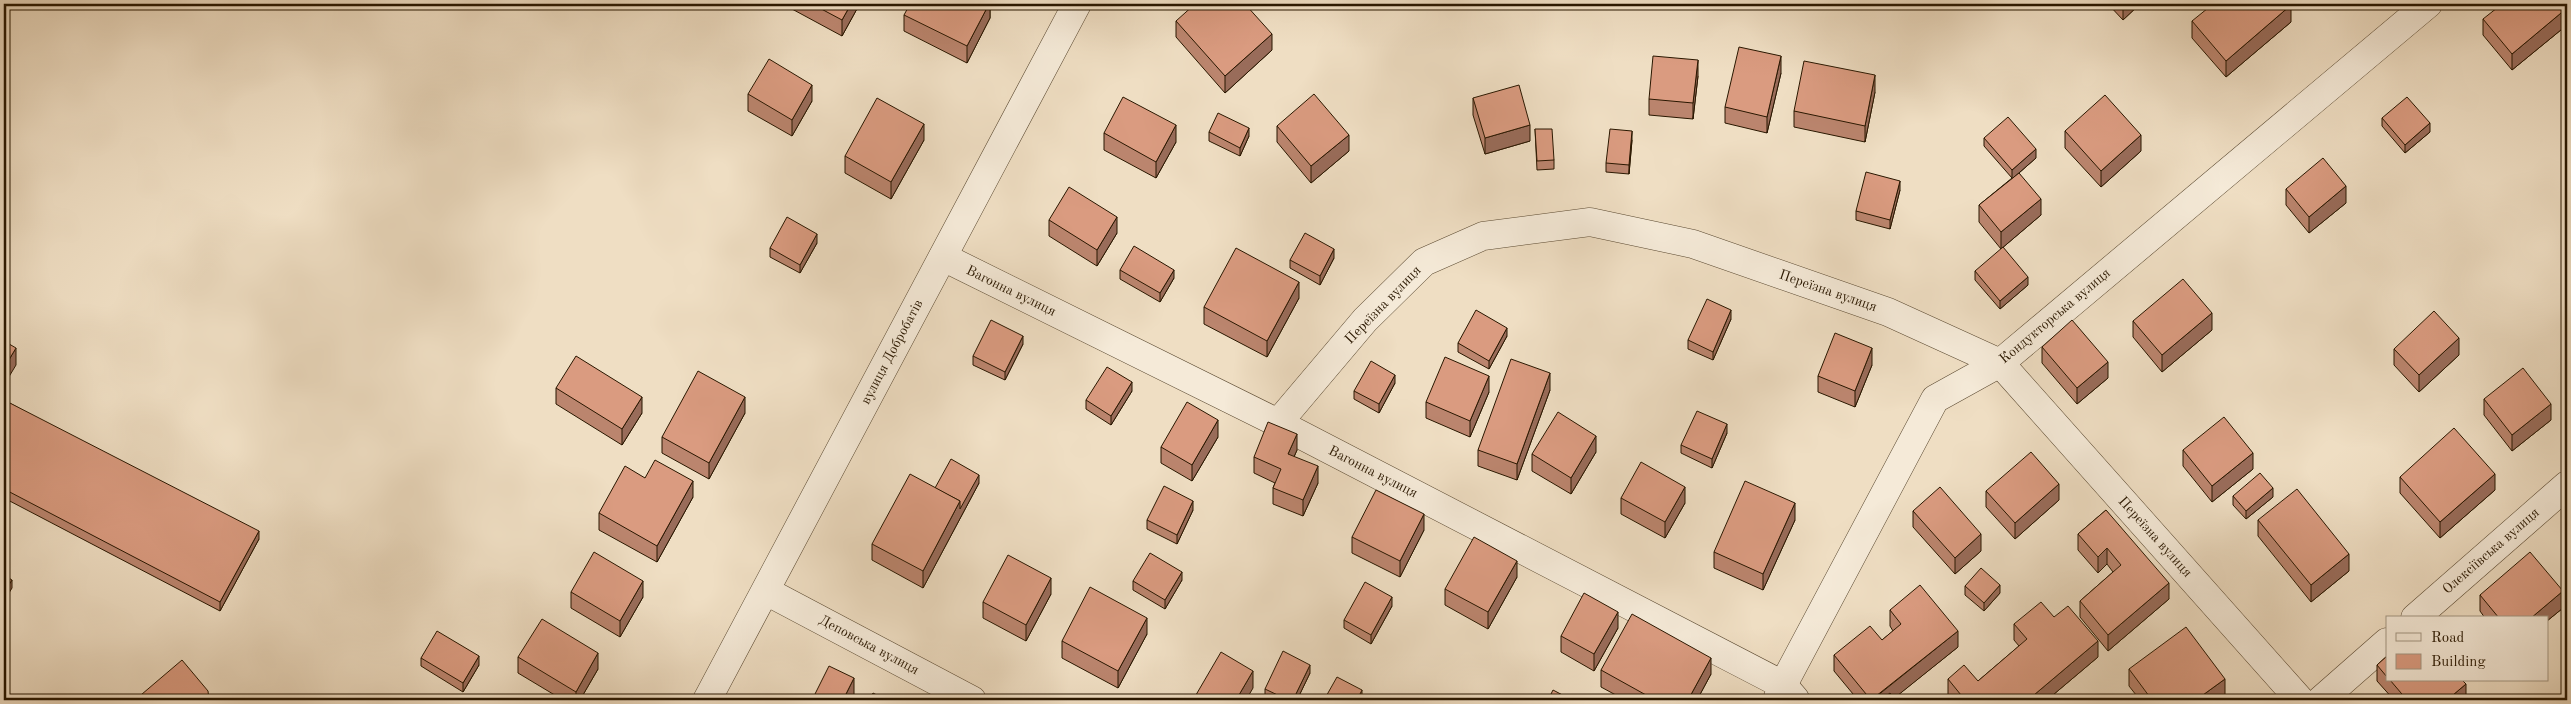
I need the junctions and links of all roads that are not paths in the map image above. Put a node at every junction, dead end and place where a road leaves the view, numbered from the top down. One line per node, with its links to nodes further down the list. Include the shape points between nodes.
1 (1077, 4): 3 (street, вулиця Добробатів)
2 (2428, 4): 4 (street, Кондукторська вулиця)
3 (943, 257): 5 (street, Вагонна вулиця); 7 (street, вулиця Добробатів)
4 (2000, 363): 5 (street, Переїзна вулиця, via 1888,312 1702,247 1590,222 1483,236 1424,262 1365,320); 10 (street, Кондукторська вулиця, via 1935,399); 13 (street, Переїзна вулиця)
5 (1278, 423): 10 (street, Вагонна вулиця)
6 (2567, 485): 8 (street, Олексіївська вулиця)
7 (766, 590): 11 (street, вулиця Добробатів); 12 (street, Деповська вулиця)
8 (2417, 616)
9 (2386, 643): 14 (street)
10 (1785, 695)
11 (707, 700)
12 (972, 700)
13 (2300, 700)
14 (2321, 700)

